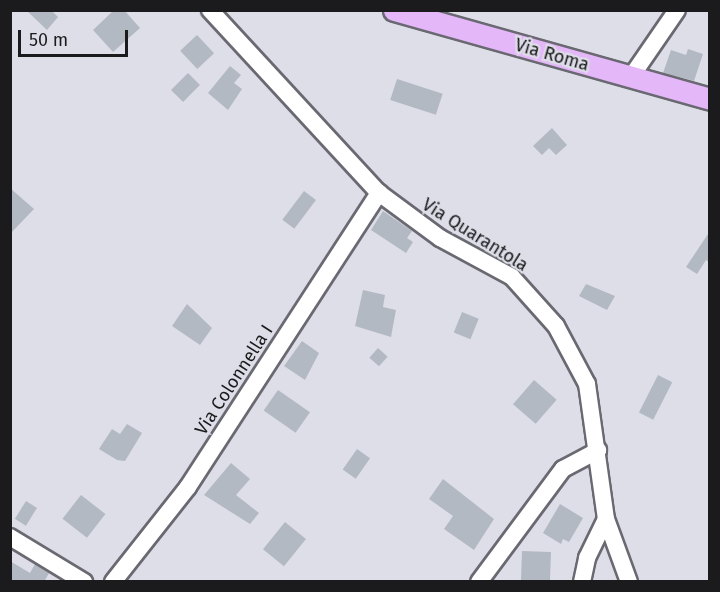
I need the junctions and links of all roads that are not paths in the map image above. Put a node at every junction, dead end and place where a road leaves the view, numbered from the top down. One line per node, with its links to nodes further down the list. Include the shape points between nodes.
1 (210, 10): 6 (street, Via Quarantola)
2 (394, 10): 4 (main road, Via Roma)
3 (677, 10): 4 (street)
4 (631, 77): 5 (main road, Via Roma)
5 (710, 99)
6 (380, 194): 7 (street, Via Quarantola, via 440,238 512,277 538,303 582,371); 11 (street, Via Colonnella I, via 188,488)
7 (598, 450): 8 (street, Via Quarantola); 12 (street, via 578,457 563,469)
8 (606, 519): 13 (street, via 587,558); 14 (street, Via Quarantola)
9 (10, 537): 10 (street)
10 (84, 582)
11 (113, 582)
12 (479, 582)
13 (582, 582)
14 (630, 582)

